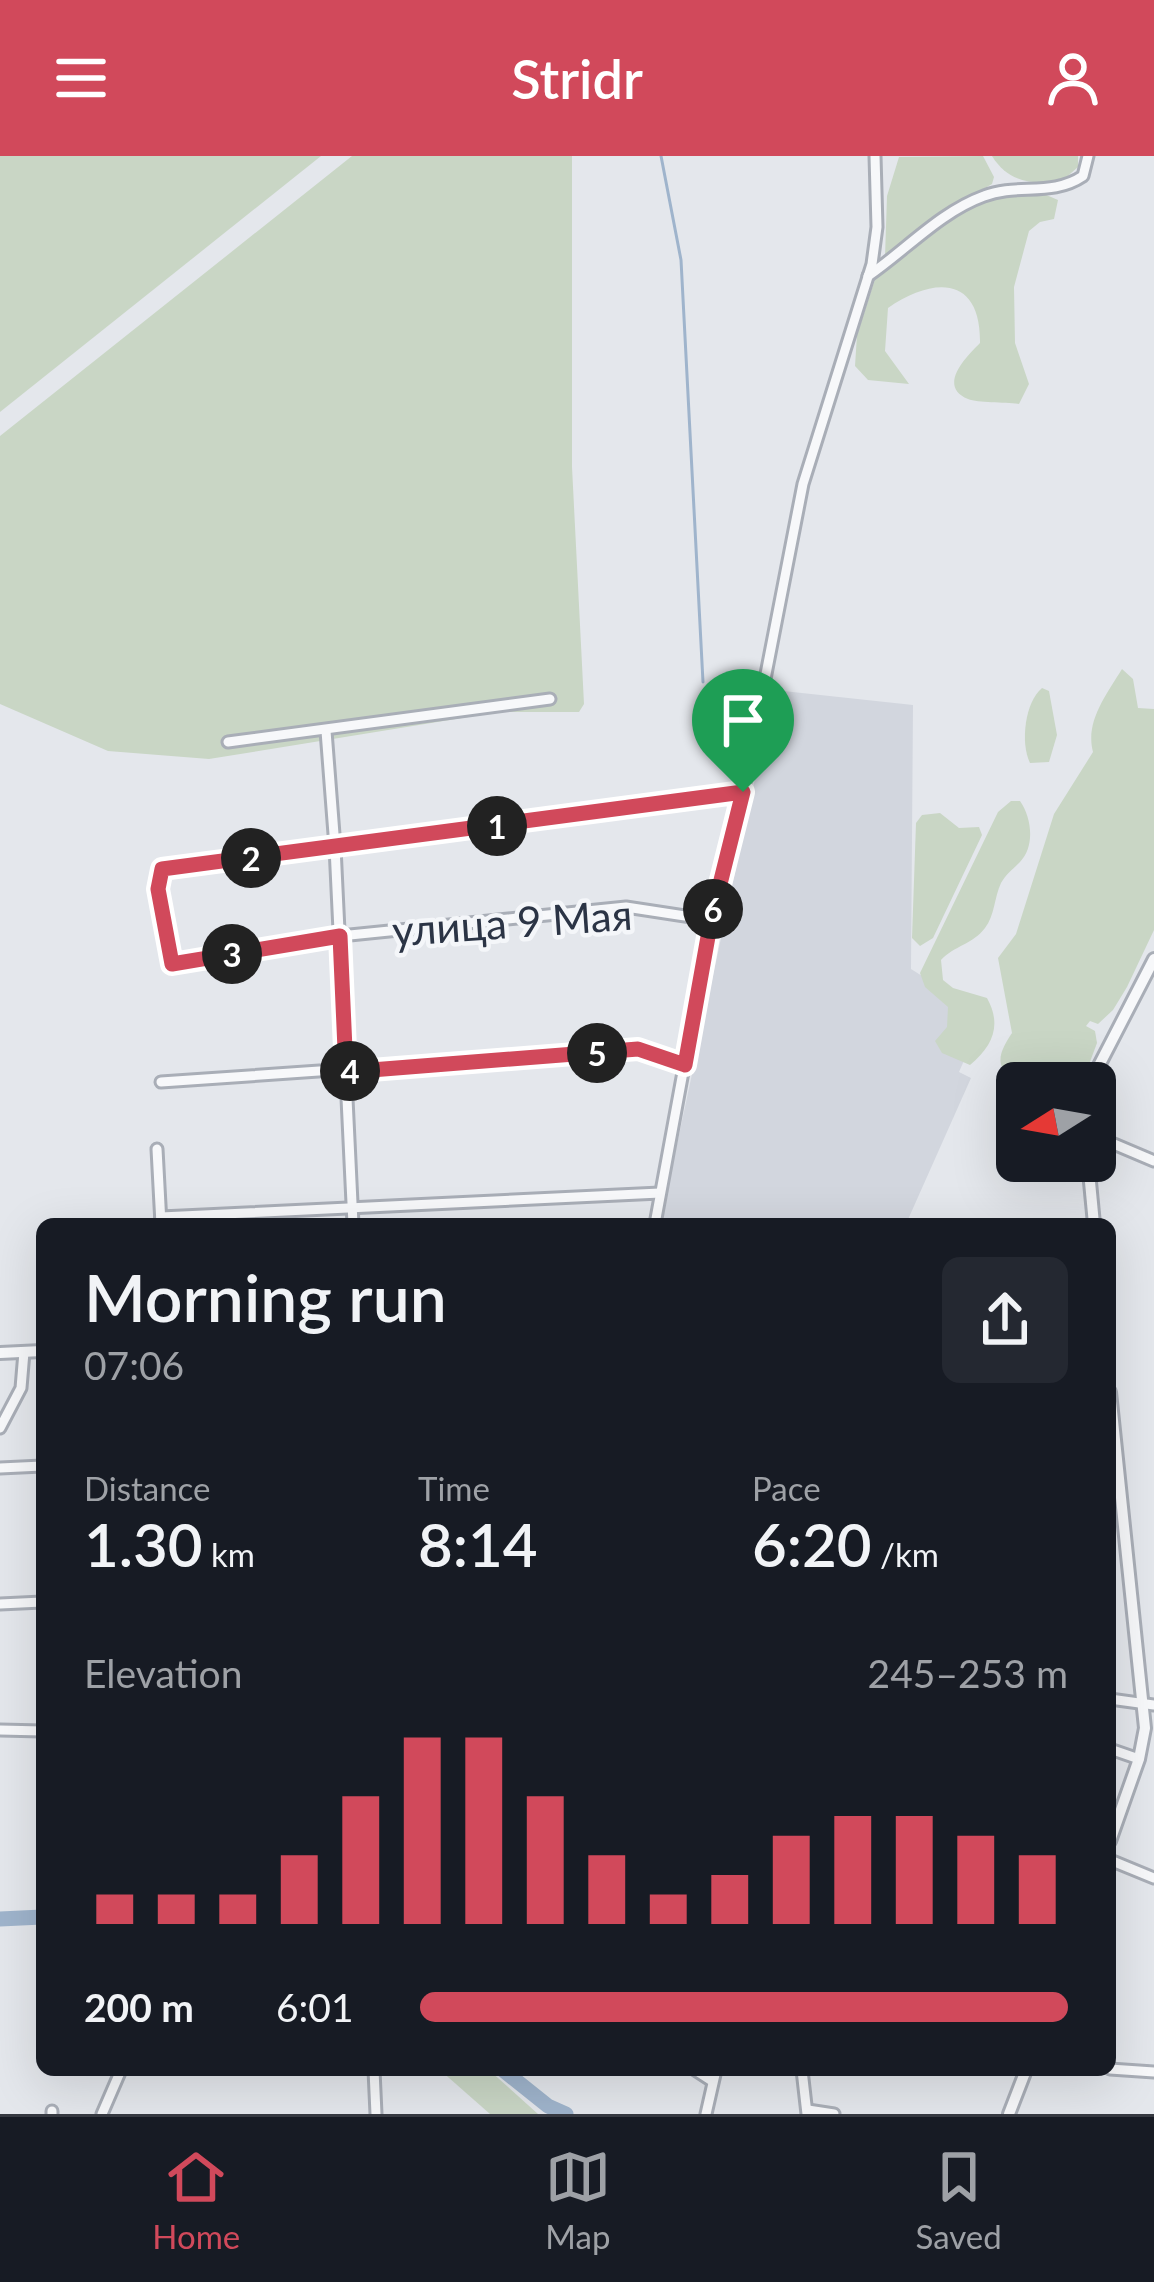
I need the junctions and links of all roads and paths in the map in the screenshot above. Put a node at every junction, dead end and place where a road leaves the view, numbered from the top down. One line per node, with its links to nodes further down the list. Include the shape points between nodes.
1 (875, 156): 3 (street, via 877,226)
2 (1088, 156): 3 (street, via 1083,176 1061,188 1001,190 968,203)
3 (868, 276): 7 (street, via 803,484)
4 (550, 699): 5 (street)
5 (326, 731): 6 (street); 8 (street)
6 (229, 742)
7 (743, 792): 8 (street); 9 (street)
8 (335, 848): 10 (street); 10 (street, улица 9 Мая, via 162,869 158,889 172,964)
9 (711, 920): 10 (street, улица 9 Мая, via 626,907); 13 (street)
10 (340, 936): 14 (street)
11 (1154, 959): 12 (street)
12 (1101, 1062)
13 (685, 1065): 14 (street, via 638,1049); 20 (street)
14 (346, 1072): 15 (street); 21 (street)
15 (161, 1082)
16 (1116, 1145): 18 (street)
17 (157, 1149): 22 (street)
18 (1154, 1160)
19 (1090, 1182): 26 (street)
20 (659, 1193): 21 (street); 25 (street)
21 (353, 1207): 23 (street); 24 (street)
22 (161, 1218)
23 (202, 1218)
24 (353, 1218)
25 (656, 1218)
26 (1093, 1218)
27 (36, 1351): 28 (street)
28 (24, 1352): 29 (street); 30 (street, via 21,1388)
29 (0, 1353)
30 (0, 1428)
31 (1116, 1440): 37 (street)
32 (36, 1466): 33 (street)
33 (0, 1468)
34 (36, 1602): 35 (street)
35 (0, 1604)
36 (1116, 1700): 37 (street)
37 (1149, 1705): 41 (street)
38 (0, 1730): 39 (street)
39 (36, 1731)
40 (1116, 1751): 41 (street)
41 (1138, 1759): 42 (street)
42 (1116, 1823)
43 (1116, 1862): 44 (street)
44 (1154, 1878)
45 (1116, 2069): 46 (street)
46 (1154, 2072)
47 (118, 2076): 53 (street)
48 (374, 2076): 54 (street)
49 (714, 2076): 55 (street)
50 (803, 2076): 52 (street)
51 (1024, 2076): 57 (street)
52 (808, 2112): 56 (street)
53 (102, 2114)
54 (376, 2114)
55 (706, 2114)
56 (834, 2114)
57 (1009, 2114)

